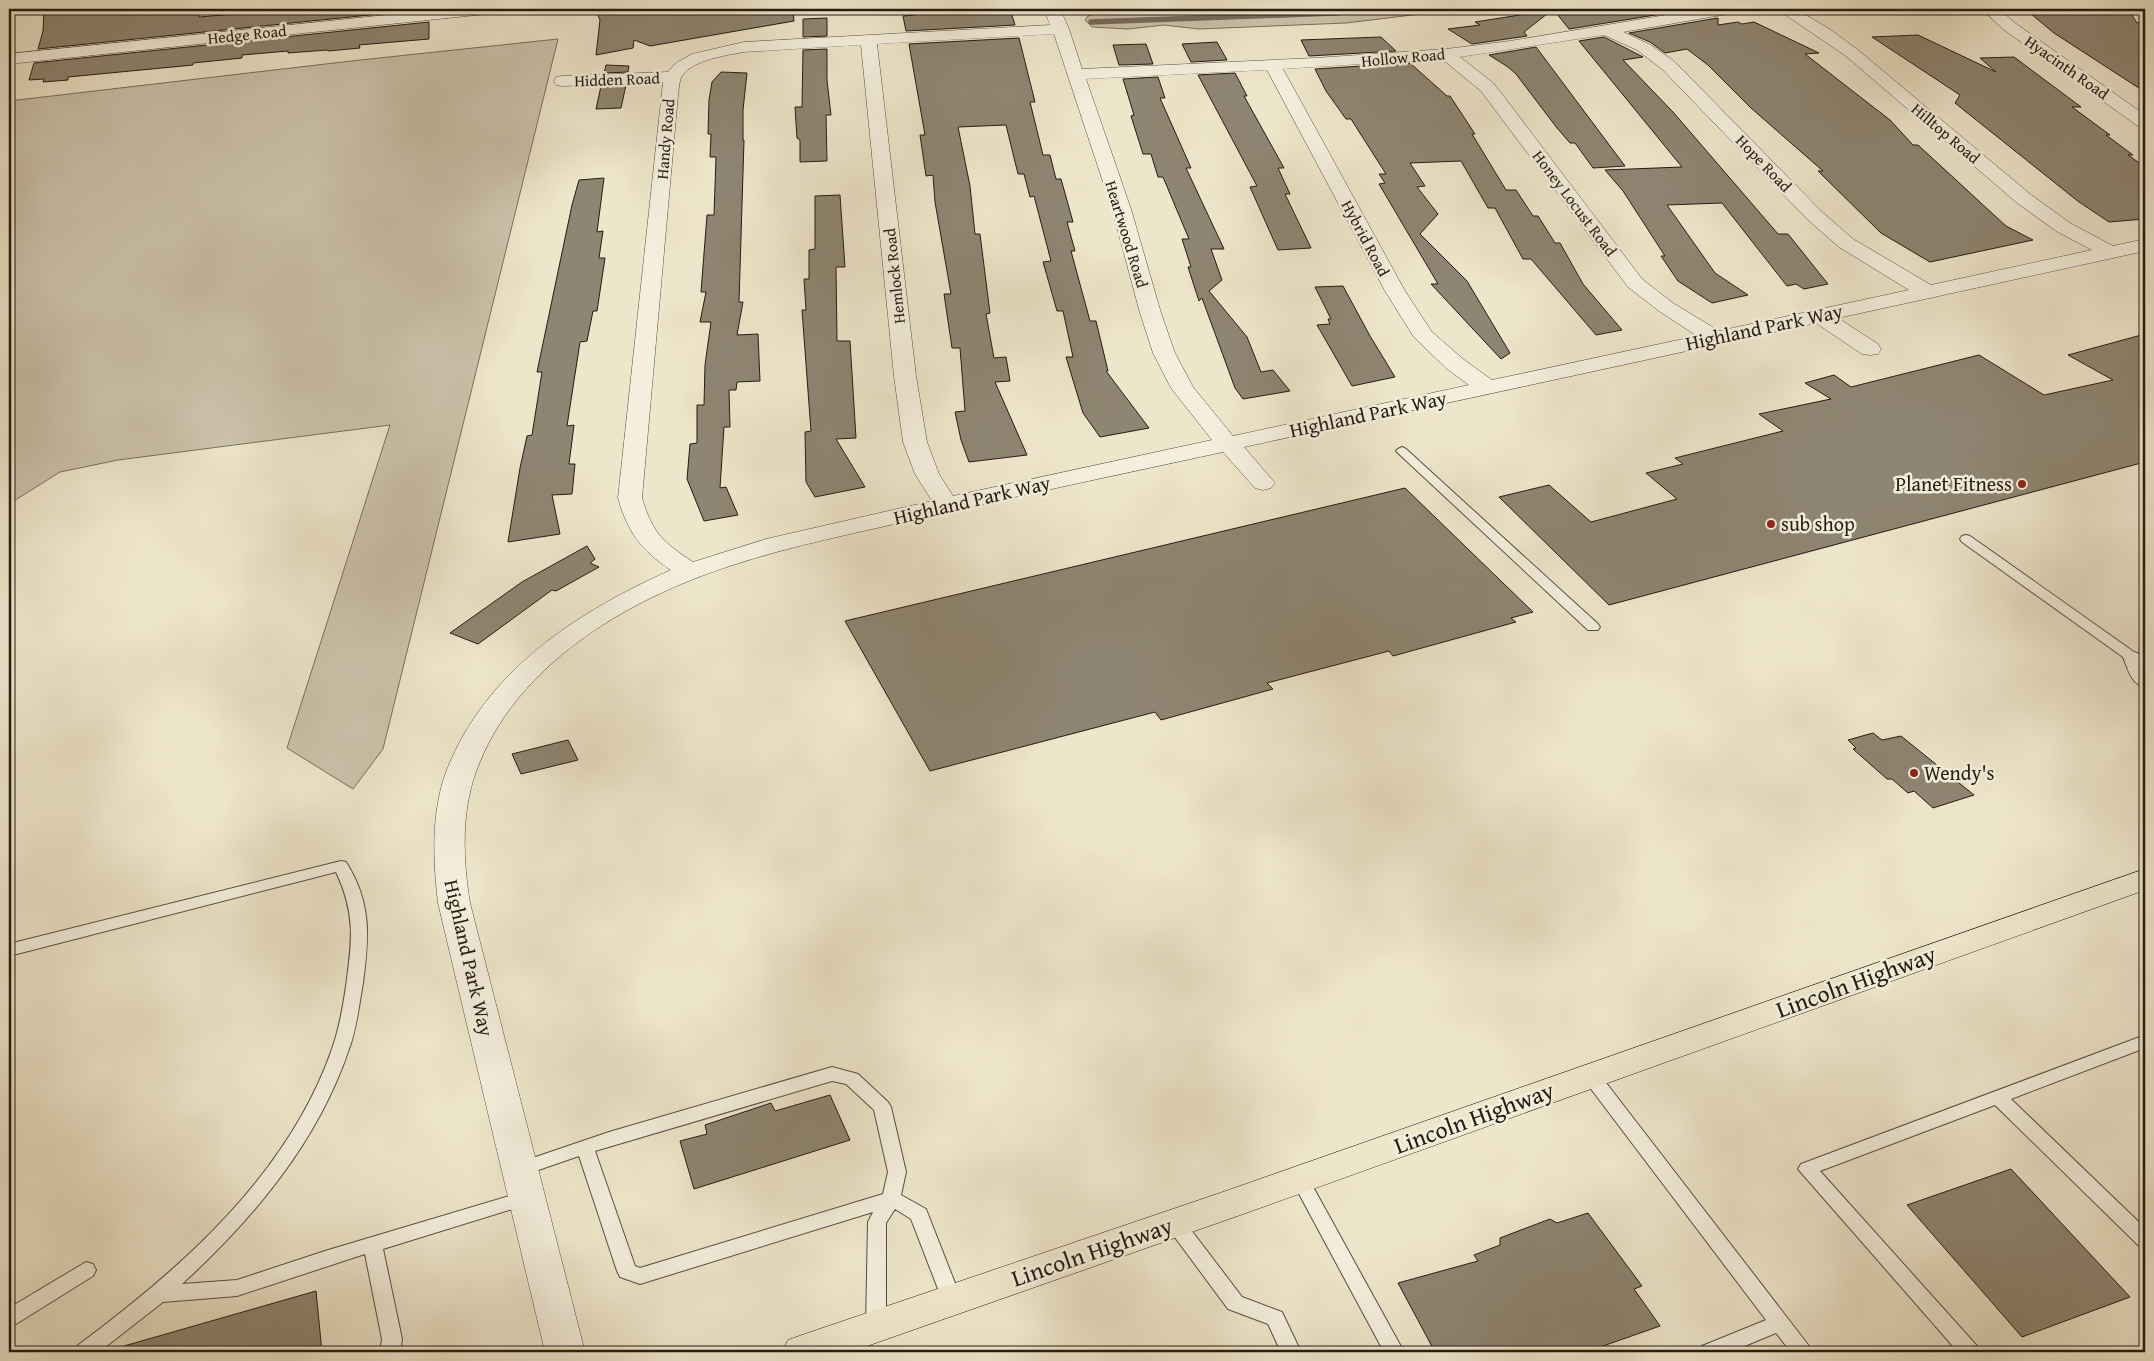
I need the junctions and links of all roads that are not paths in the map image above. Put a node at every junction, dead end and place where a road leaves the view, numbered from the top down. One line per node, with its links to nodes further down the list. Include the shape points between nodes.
1 (486, 9): 10 (street, Hedge Road)
2 (1052, 9): 7 (street, Heartwood Road)
3 (1728, 9): 6 (street, Hollow Road)
4 (1785, 9): 17 (street, Hilltop Road, via 1825,32 2036,208 2063,227)
5 (1990, 9): 15 (street, Hyacinth Road)
6 (1605, 29): 9 (street, Hollow Road); 18 (street, Hope Road, via 1642,47 1668,65 1814,215 1846,243)
7 (1061, 30): 8 (street, Handy Road); 12 (street, Heartwood Road)
8 (868, 39): 13 (street, Handy Road, via 728,49 689,62); 26 (street, Hemlock Road, via 914,442 927,474)
9 (1446, 54): 11 (street, Hollow Road); 20 (street, Honey Locust Road, via 1487,87 1635,283)
10 (9, 59)
11 (1272, 65): 12 (street, Hollow Road); 22 (street, Hybrid Road, via 1395,291 1424,336)
12 (1075, 74): 23 (street, Heartwood Road, via 1171,367 1196,407)
13 (673, 77): 14 (street, Hidden Road); 28 (street, Handy Road, via 630,498 637,523 650,542)
14 (562, 81)
15 (2145, 123)
16 (2145, 245): 17 (street, Highland Park Way)
17 (2110, 252): 18 (street, Highland Park Way)
18 (1927, 292): 19 (street, Highland Park Way)
19 (1819, 315): 20 (street, Highland Park Way); 21 (street)
20 (1716, 338): 22 (street, Highland Park Way)
21 (1870, 349)
22 (1488, 388): 23 (street, Highland Park Way)
23 (1230, 444): 25 (street, Heartwood Road); 26 (street, Highland Park Way)
24 (1402, 451): 29 (lane)
25 (1263, 483)
26 (947, 505): 28 (street, Highland Park Way, via 778,544)
27 (1966, 539): 30 (lane)
28 (690, 571): 39 (street, Highland Park Way, via 641,592 560,643 504,698 479,735 461,772 449,830 448,867 454,903)
29 (1593, 627)
30 (2129, 655): 31 (lane); 32 (lane, via 2138,677)
31 (2145, 661)
32 (2145, 683)
33 (2145, 879): 36 (main road, Lincoln Highway)
34 (9, 950): 47 (lane, via 341,866 350,884 359,910 362,940 350,1018 326,1087 300,1134 246,1207)
35 (2145, 1041): 37 (lane)
36 (1591, 1076): 40 (main road, Lincoln Highway); 50 (lane)
37 (1998, 1097): 44 (lane); 60 (lane, via 1808,1169)
38 (585, 1147): 39 (lane); 42 (lane, via 627,1271 640,1276); 42 (lane, via 832,1074 852,1079 882,1108 897,1172)
39 (521, 1169): 41 (street, Highland Park Way)
40 (1300, 1180): 43 (main road, Lincoln Highway); 57 (lane)
41 (527, 1198): 45 (lane); 54 (street, Highland Park Way)
42 (891, 1199): 48 (lane, via 919,1214); 51 (lane, via 877,1222)
43 (1175, 1223): 48 (main road, Lincoln Highway); 56 (lane, via 1235,1303 1275,1318)
44 (2145, 1240)
45 (372, 1244): 47 (lane, via 237,1288); 53 (lane, via 392,1339)
46 (86, 1270): 49 (lane)
47 (160, 1294): 52 (lane)
48 (952, 1301): 51 (main road, Lincoln Highway)
49 (9, 1318)
50 (1780, 1323): 58 (lane); 59 (lane)
51 (876, 1326): 55 (main road, Lincoln Highway)
52 (84, 1352)
53 (390, 1352)
54 (565, 1352)
55 (802, 1352)
56 (1291, 1352)
57 (1394, 1352)
58 (1709, 1352)
59 (1802, 1352)
60 (1970, 1352)

